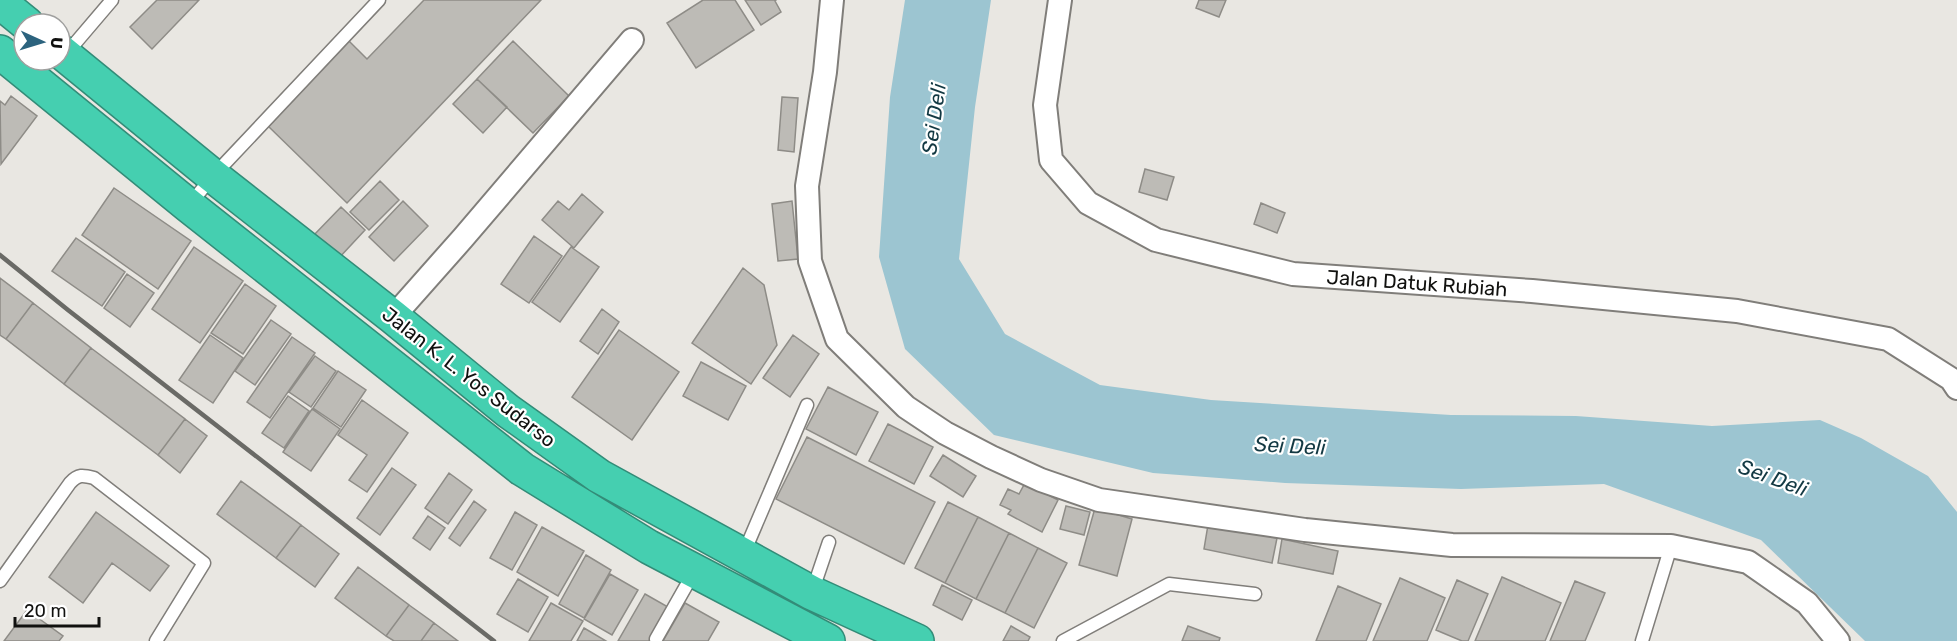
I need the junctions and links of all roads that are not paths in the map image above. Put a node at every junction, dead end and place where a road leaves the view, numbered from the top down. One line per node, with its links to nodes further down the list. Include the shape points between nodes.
1 (112, 0): 8 (lane)
2 (379, 0): 11 (lane)
3 (832, 0): 17 (street, via 807,186 810,261 837,339 906,407 935,427 1031,475 1099,500 1305,530 1452,545)
4 (1060, 0): 14 (street, Jalan Datuk Rubiah, via 1045,105 1051,160 1088,202 1156,240 1293,274 1737,311 1842,330 1888,339 1951,380)
5 (0, 2): 6 (highway)
6 (12, 12)
7 (632, 40): 13 (street)
8 (72, 43)
9 (0, 52): 12 (highway, Jalan K. L. Yos Sudarso)
10 (72, 60): 11 (highway, Jalan K. L. Yos Sudarso)
11 (213, 176): 12 (lane); 13 (highway, Jalan K. L. Yos Sudarso)
12 (189, 206): 19 (highway, Jalan K. L. Yos Sudarso, via 522,469)
13 (393, 317): 18 (highway, Jalan K. L. Yos Sudarso, via 508,411 599,476)
14 (1957, 388)
15 (807, 405): 18 (lane)
16 (829, 542): 21 (lane)
17 (1671, 546): 28 (lane); 29 (street, via 1748,562 1807,603)
18 (743, 556): 21 (highway, Jalan K. L. Yos Sudarso)
19 (695, 571): 23 (lane); 25 (highway, Jalan K. L. Yos Sudarso)
20 (0, 581): 24 (lane, via 76,476 94,478 204,563)
21 (812, 593): 26 (highway, Jalan K. L. Yos Sudarso)
22 (1255, 594): 27 (lane, via 1169,584)
23 (656, 639)
24 (156, 641)
25 (828, 641)
26 (917, 641)
27 (1063, 641)
28 (1642, 641)
29 (1838, 641)

